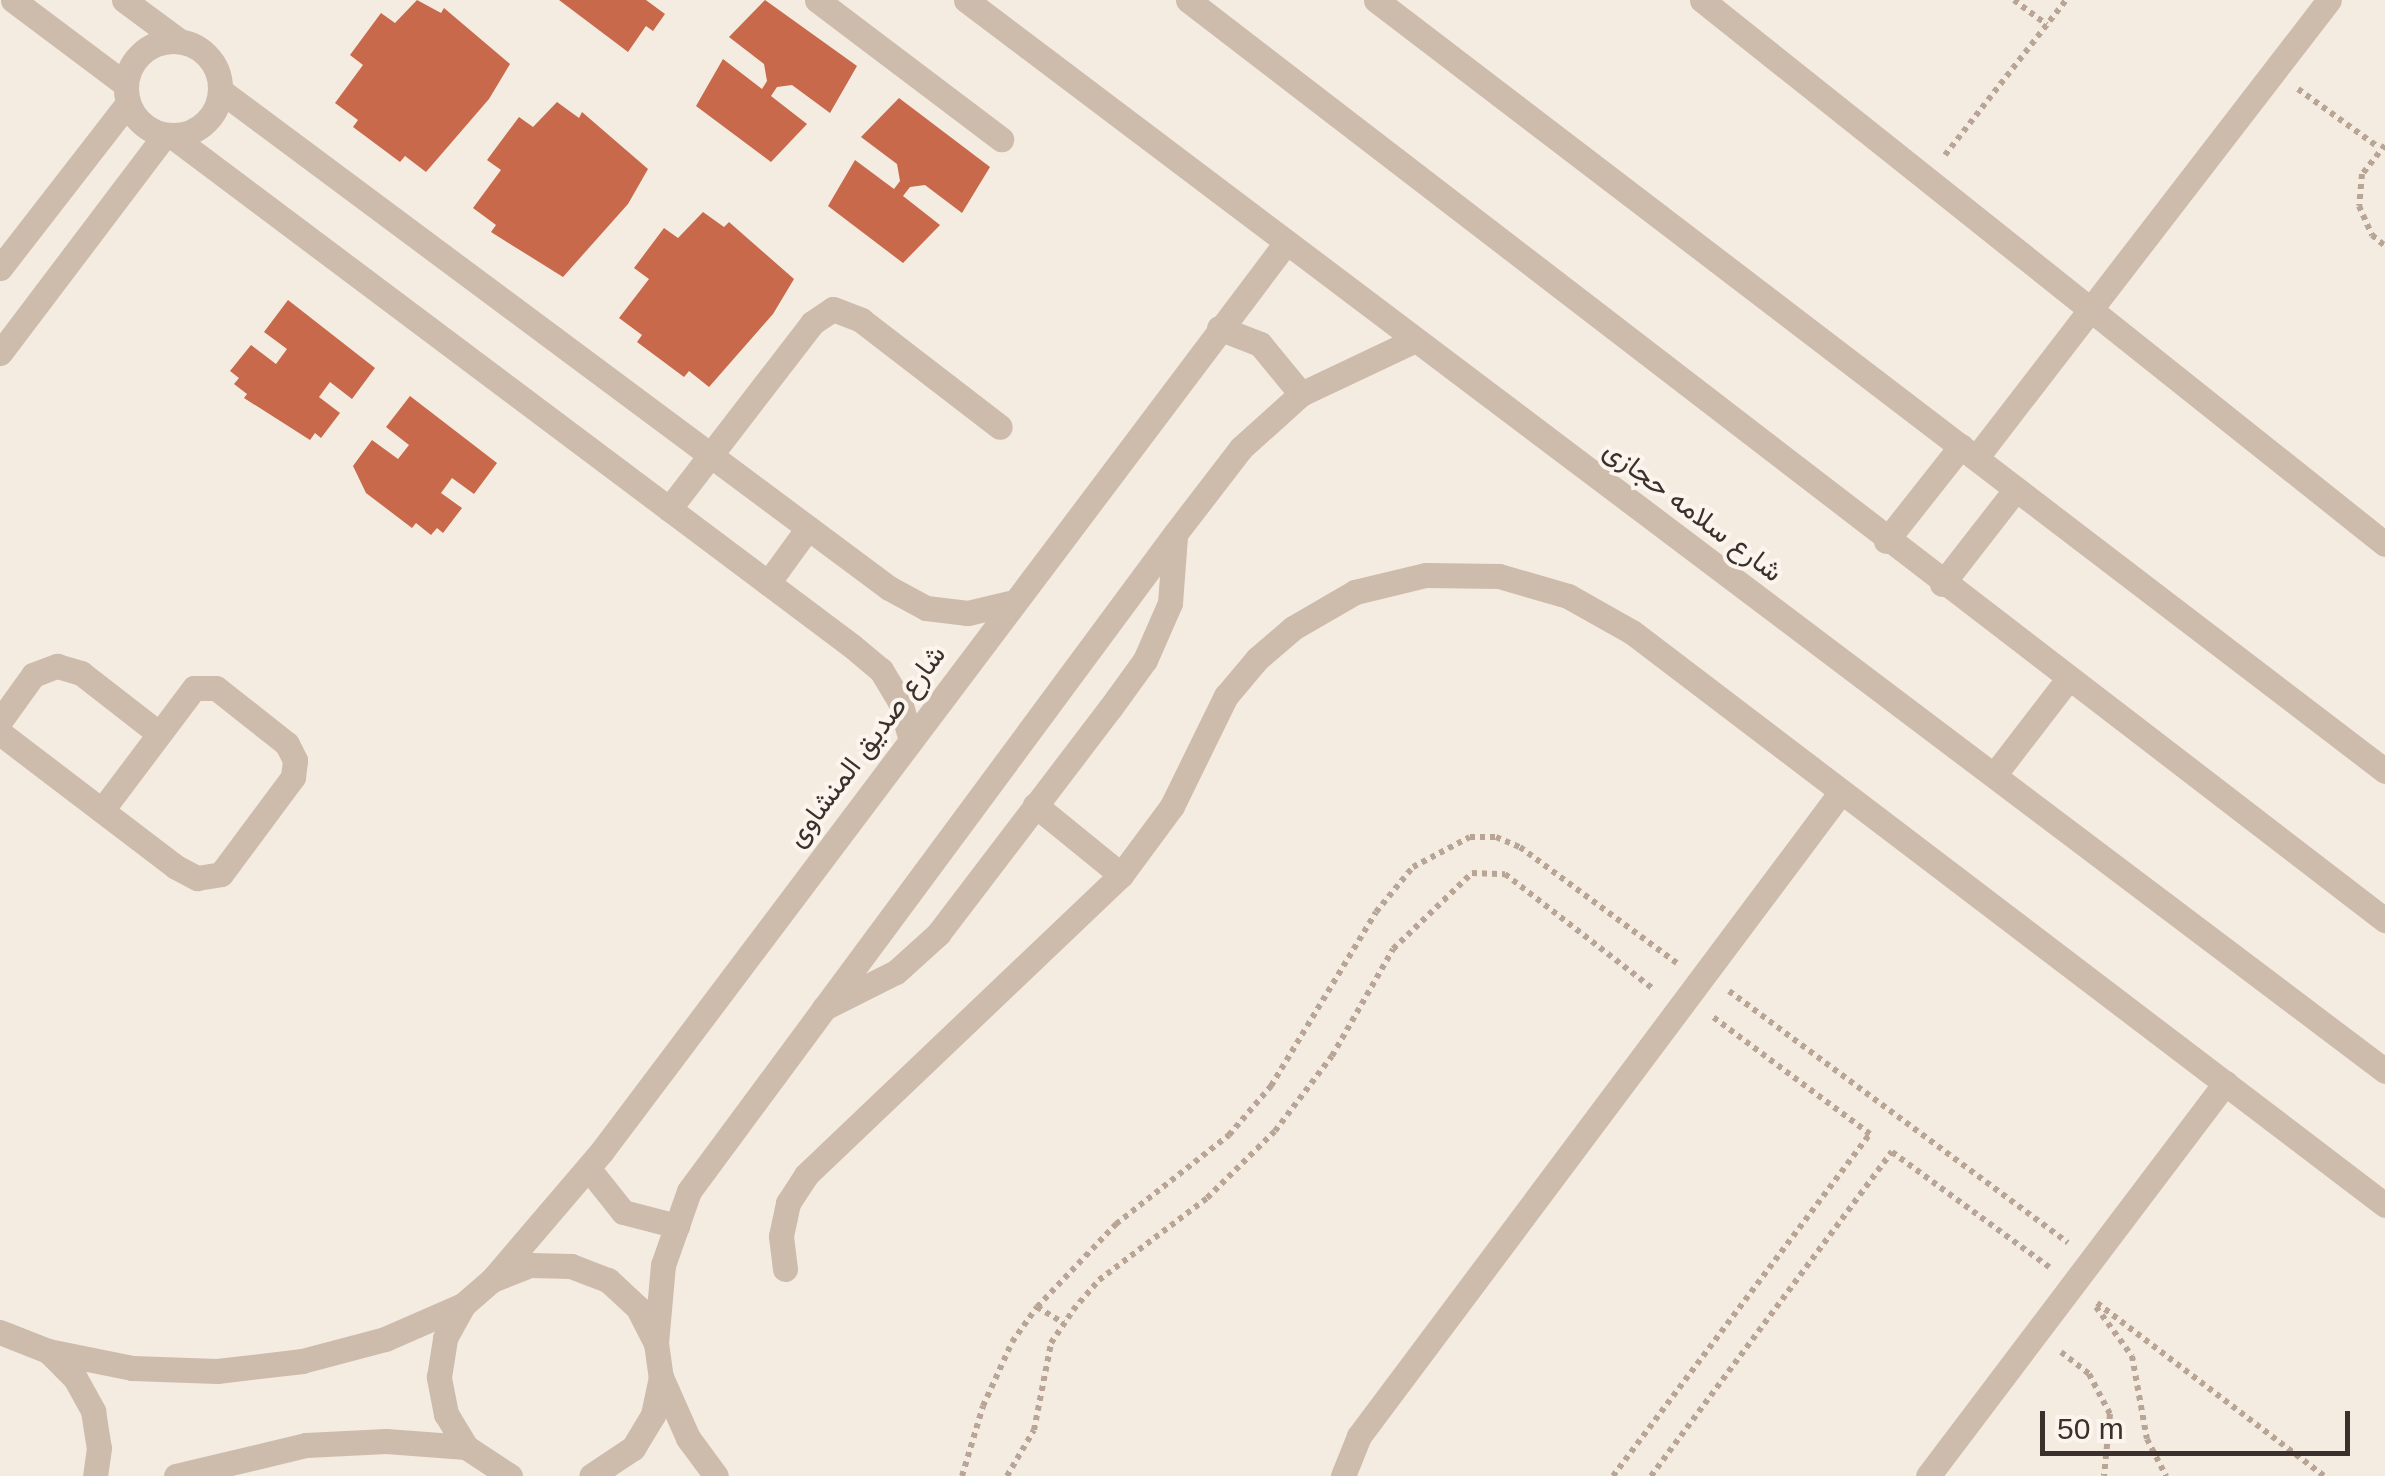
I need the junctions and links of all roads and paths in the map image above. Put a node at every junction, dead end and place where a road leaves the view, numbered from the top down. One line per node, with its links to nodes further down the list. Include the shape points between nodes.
1 (13, 0): 15 (street)
2 (124, 0): 12 (street)
3 (816, 0): 17 (street)
4 (966, 0): 20 (street, شارع سلامه حجازى)
5 (1188, 0): 35 (street)
6 (1376, 0): 29 (street)
7 (1702, 0): 19 (street)
8 (2014, 0): 11 (path)
9 (2066, 0): 11 (path)
10 (2329, 0): 13 (street)
11 (2047, 25): 19 (path)
12 (178, 40): 14 (street, via 201,48 217,67); 15 (street, via 153,44 133,60)
13 (2274, 72): 18 (path); 23 (street)
14 (221, 91): 16 (street, via 214,114 196,130); 30 (street)
15 (126, 94): 16 (street, via 149,129); 22 (street)
16 (169, 135): 26 (street); 32 (street)
17 (1000, 140)
18 (2382, 146): 21 (path, via 2362,174 2359,206)
19 (1929, 175): 23 (street)
20 (1285, 244): 24 (street, شارع صديق المنشاوى); 25 (street, شارع سلامه حجازى)
21 (2385, 246)
22 (0, 268)
23 (2091, 308): 29 (street); 36 (street)
24 (1220, 328): 27 (street, via 1260,344); 39 (street, شارع صديق المنشاوى)
25 (1414, 340): 27 (street); 46 (street, شارع سلامه حجازى)
26 (0, 353)
27 (1301, 394): 34 (street, via 1242,448)
28 (1000, 427): 30 (street, via 861,320 834,309 812,322)
29 (1969, 452): 31 (street); 35 (street)
30 (710, 455): 32 (street); 33 (street)
31 (2016, 489): 38 (street); 45 (street)
32 (669, 509): 37 (street)
33 (808, 528): 37 (street); 39 (street, via 926,608 968,613)
34 (1175, 534): 48 (street, via 1170,604 1145,660); 53 (street)
35 (1886, 541): 38 (street)
36 (2385, 544)
37 (768, 583): 44 (street, via 880,670 900,702)
38 (1942, 584): 40 (street)
39 (1009, 603): 44 (street, شارع صديق المنشاوى)
40 (2068, 679): 46 (street); 51 (street)
41 (0, 721): 43 (street, via 34,675 57,666 81,673)
42 (0, 733): 49 (street)
43 (158, 734): 49 (street); 49 (street, via 194,688 216,688 287,744 296,768 221,874 209,878 186,874)
44 (910, 738): 56 (street, شارع صديق المنشاوى)
45 (2385, 771)
46 (1995, 774): 54 (street, شارع سلامه حجازى)
47 (1841, 792): 50 (street, via 1632,632 1568,596 1499,576 1426,575 1355,592 1293,628 1257,660 1226,696 1172,806); 52 (street); 55 (street)
48 (1035, 805): 50 (street); 53 (street, via 916,956)
49 (102, 810)
50 (1121, 875): 60 (street, via 806,1175 788,1203 780,1236)
51 (2385, 920)
52 (1696, 992): 59 (path); 64 (path, via 1520,847 1496,837 1445,846 1399,880 1308,1035 1229,1135 1116,1224); 65 (path, via 1505,874 1472,873 1392,949 1332,1056 1274,1131 1207,1198 1099,1280); 79 (street, via 1359,1436); 80 (path, via 1870,1134)
53 (820, 1010): 58 (street, via 721,1142 689,1191)
54 (2385, 1071)
55 (2224, 1083): 57 (street); 59 (street)
56 (588, 1168): 58 (street, via 623,1212); 61 (street, شارع صديق المنشاوى)
57 (2385, 1205)
58 (677, 1226): 68 (street, via 663,1265)
59 (2091, 1260): 62 (street)
60 (785, 1270)
61 (492, 1280): 63 (street, شارع صديق المنشاوى); 68 (street, via 530,1265 583,1270 608,1280 638,1308)
62 (2073, 1284): 67 (street); 81 (path, via 1892,1152); 84 (path, via 2118,1330 2132,1356 2147,1439); 85 (path)
63 (464, 1305): 69 (street, via 385,1339 251,1367 132,1368); 71 (street, via 445,1338 439,1376 446,1414)
64 (1037, 1306): 65 (path); 77 (path, via 983,1406)
65 (1064, 1322): 78 (path, via 1038,1384 1034,1430)
66 (1, 1332): 69 (street)
67 (2037, 1332): 82 (street); 83 (path, via 2102,1392 2112,1436)
68 (656, 1343): 70 (street)
69 (48, 1351): 72 (street, via 75,1378 92,1411 99,1448)
70 (660, 1377): 75 (street, via 653,1415 633,1448); 76 (street, via 688,1438)
71 (466, 1447): 73 (street, via 306,1445); 74 (street)
72 (95, 1476)
73 (176, 1476)
74 (510, 1476)
75 (591, 1476)
76 (716, 1476)
77 (962, 1476)
78 (1008, 1476)
79 (1343, 1476)
80 (1612, 1476)
81 (1651, 1476)
82 (1928, 1476)
83 (2104, 1476)
84 (2166, 1476)
85 (2324, 1476)

